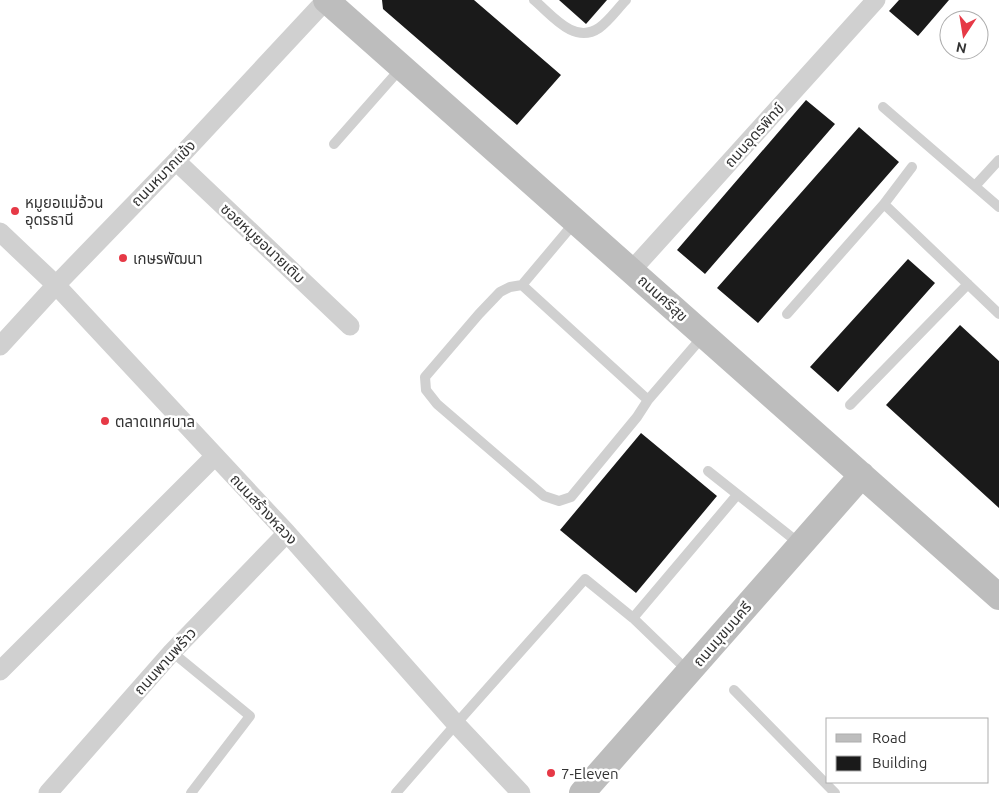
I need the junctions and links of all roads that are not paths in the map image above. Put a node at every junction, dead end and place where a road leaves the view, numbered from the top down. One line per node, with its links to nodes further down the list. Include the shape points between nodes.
1 (326, 0): 5 (main road, ถนนศรีสุข); 9 (street, ถนนหมากแข้ง)
2 (534, 0): 3 (lane, via 566,28 590,33)
3 (626, 0)
4 (875, 0): 16 (street, ถนนอุดรพิทข์)
5 (402, 67): 7 (lane); 14 (main road, ถนนศรีสุข)
6 (883, 107): 11 (lane)
7 (334, 144)
8 (999, 160): 11 (lane)
9 (176, 161): 18 (street, ถนนหมากแข้ง); 22 (street, ซอยหมูยอนายเติม)
10 (912, 167): 12 (lane)
11 (975, 186): 13 (lane)
12 (884, 204): 17 (lane); 20 (lane)
13 (999, 207)
14 (576, 221): 16 (main road, ถนนศรีสุข); 19 (lane)
15 (0, 232): 18 (street, ถนนสร้างหลวง)
16 (632, 271): 23 (main road, ถนนศรีสุข)
17 (968, 284): 21 (lane); 26 (lane)
18 (56, 285): 24 (street, ถนนหมากแข้ง); 27 (street, ถนนสร้างหลวง)
19 (522, 285): 25 (lane); 25 (lane, via 500,292 425,377 426,390 437,404 544,496 559,501 571,497)
20 (787, 314)
21 (999, 314)
22 (350, 326)
23 (704, 335): 25 (lane); 29 (main road, ถนนศรีสุข)
24 (0, 346)
25 (648, 400)
26 (850, 406)
27 (215, 456): 31 (street, ถนนสร้างหลวง); 36 (street)
28 (708, 471): 30 (lane)
29 (862, 475): 32 (main road, ถนนมุขมนครี); 33 (main road, ถนนศรีสุข)
30 (737, 495): 32 (lane); 34 (lane)
31 (287, 533): 35 (street, ถนนพานพร้าว); 39 (street, ถนนสร้างหลวง)
32 (800, 545): 37 (main road, ถนนมุขมนครี)
33 (999, 597)
34 (633, 618): 37 (lane); 39 (lane, via 586,579)
35 (172, 652): 40 (street, ถนนพานพร้าว); 41 (lane, via 250,716)
36 (0, 671)
37 (689, 671): 44 (main road, ถนนมุขมนครี)
38 (734, 690): 45 (lane)
39 (456, 724): 42 (lane); 43 (street, ถนนสร้างหลวง)
40 (48, 793)
41 (191, 793)
42 (396, 793)
43 (520, 793)
44 (582, 793)
45 (835, 793)

